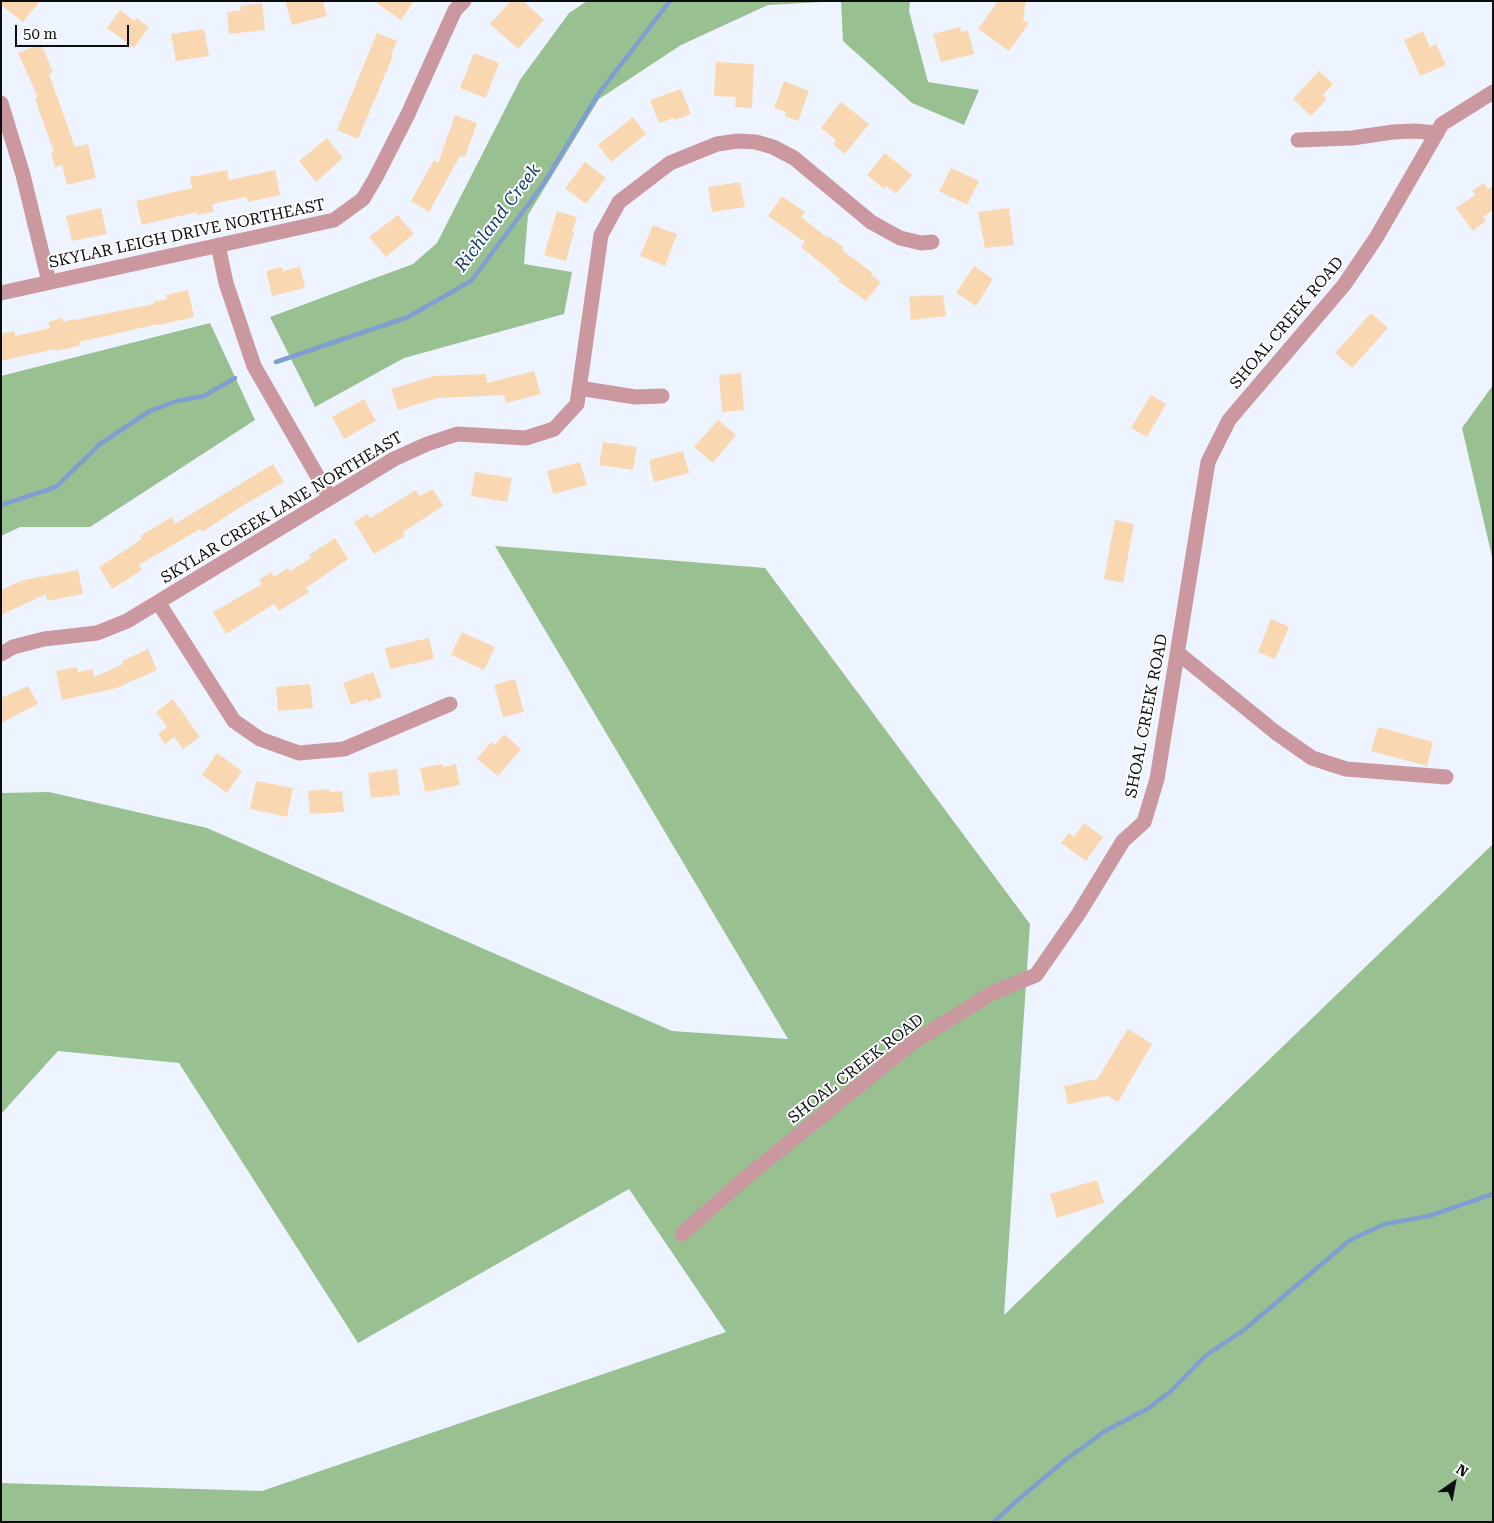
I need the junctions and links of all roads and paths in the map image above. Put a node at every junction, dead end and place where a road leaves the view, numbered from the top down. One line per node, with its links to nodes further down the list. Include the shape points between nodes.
1 (464, 1): 7 (street, SKYLAR LEIGH DRIVE NORTHEAST, via 456,10 408,114 363,199 334,220)
2 (1493, 92): 4 (street, SHOAL CREEK ROAD, via 1442,124)
3 (1, 103): 8 (street, via 23,175)
4 (1437, 133): 5 (street, via 1393,132 1352,138); 15 (street, SHOAL CREEK ROAD, via 1376,238 1344,285 1228,420 1208,462)
5 (1298, 140)
6 (932, 242): 10 (street, SKYLAR CREEK LANE NORTHEAST, via 900,238 871,222 794,158 774,147 738,141 717,144 670,163 619,202 601,235)
7 (218, 245): 8 (street, SKYLAR LEIGH DRIVE NORTHEAST); 12 (street, via 226,283 254,366)
8 (49, 282): 9 (street, SKYLAR LEIGH DRIVE NORTHEAST)
9 (1, 293)
10 (580, 388): 11 (street, via 635,397); 12 (street, SKYLAR CREEK LANE NORTHEAST, via 577,404 554,429 526,438 457,434 394,459)
11 (662, 396)
12 (330, 498): 13 (street, SKYLAR CREEK LANE NORTHEAST)
13 (158, 602): 14 (street, SKYLAR CREEK LANE NORTHEAST, via 127,621 98,633 44,639 13,647); 16 (street, via 234,722 260,739 299,753 344,749)
14 (1, 654)
15 (1178, 654): 17 (street, via 1312,758 1346,769); 18 (street, SHOAL CREEK ROAD, via 1157,779 1144,822 1123,841 1079,914 1036,975 992,993 912,1043 744,1179)
16 (450, 704)
17 (1446, 778)
18 (682, 1234)

